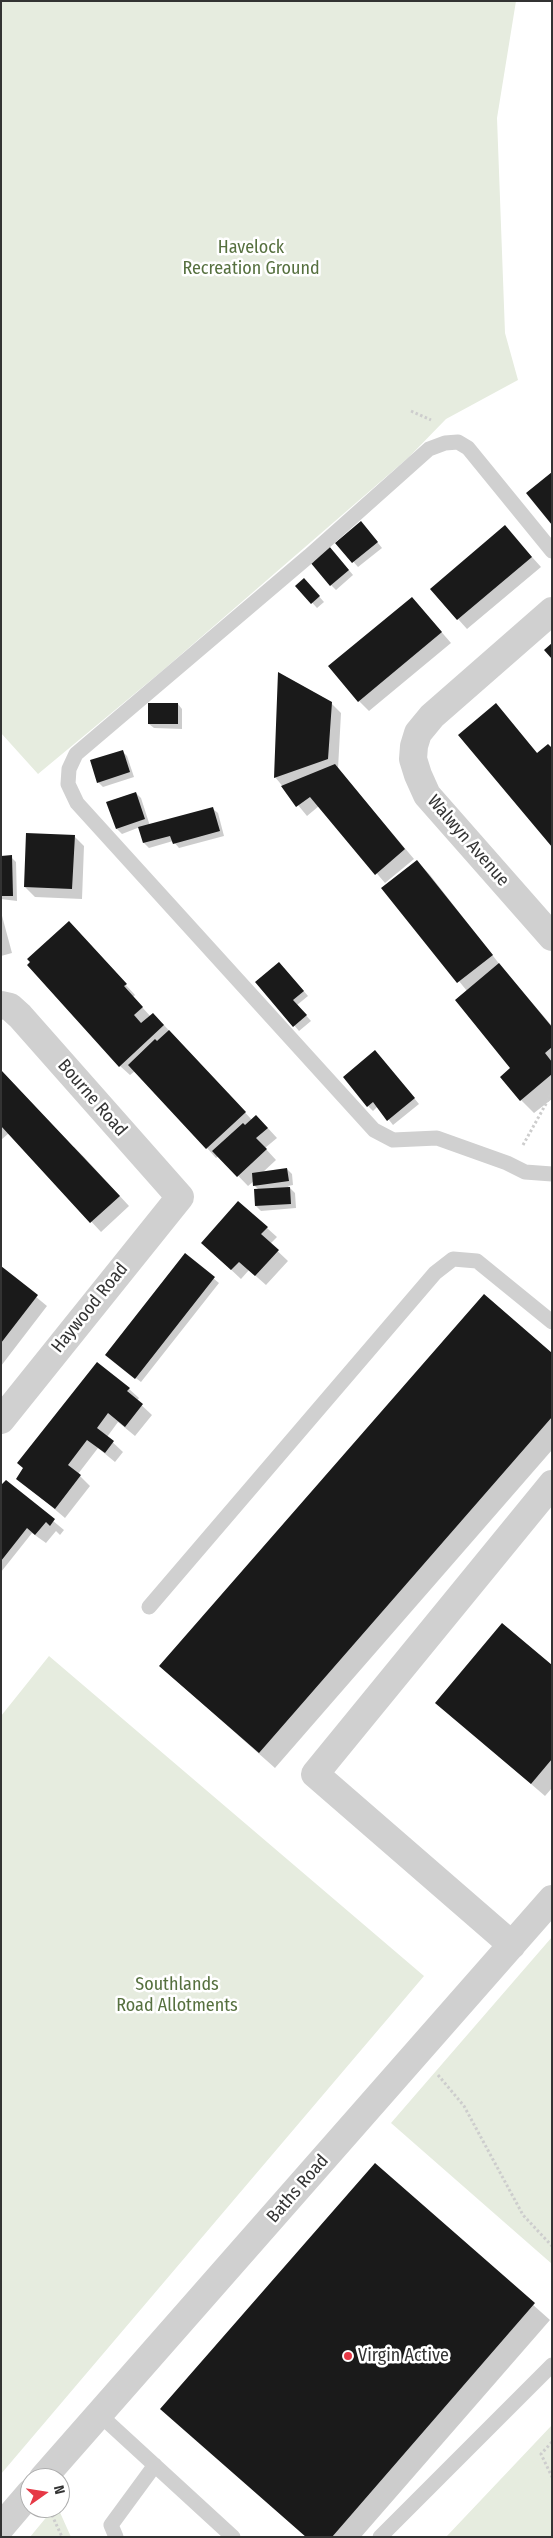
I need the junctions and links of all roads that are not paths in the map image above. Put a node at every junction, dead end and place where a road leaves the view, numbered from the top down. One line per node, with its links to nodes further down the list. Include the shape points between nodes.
1 (552, 551): 5 (lane, via 468,448 458,442 445,443 430,450 76,754 69,769 68,784 76,803 374,1130 392,1140 437,1138 525,1172)
2 (552, 611): 3 (street, Walwyn Avenue, via 432,716 418,733 414,759 428,795)
3 (552, 937)
4 (1, 1005): 6 (street, Bourne Road, via 10,1007 20,1016)
5 (552, 1174)
6 (180, 1197): 8 (street, Haywood Road)
7 (552, 1322): 10 (lane, via 476,1261 454,1259 435,1273)
8 (1, 1420)
9 (552, 1484): 12 (street, via 315,1774)
10 (149, 1607)
11 (552, 1899): 12 (street, Baths Road)
12 (512, 1945): 14 (street, Baths Road)
13 (552, 2365): 21 (lane)
14 (100, 2415): 15 (lane); 16 (street, Baths Road)
15 (156, 2465): 19 (lane, via 111,2525); 20 (lane)
16 (52, 2468)
17 (20, 2505): 18 (street)
18 (1, 2527)
19 (116, 2537)
20 (233, 2537)
21 (380, 2537)

